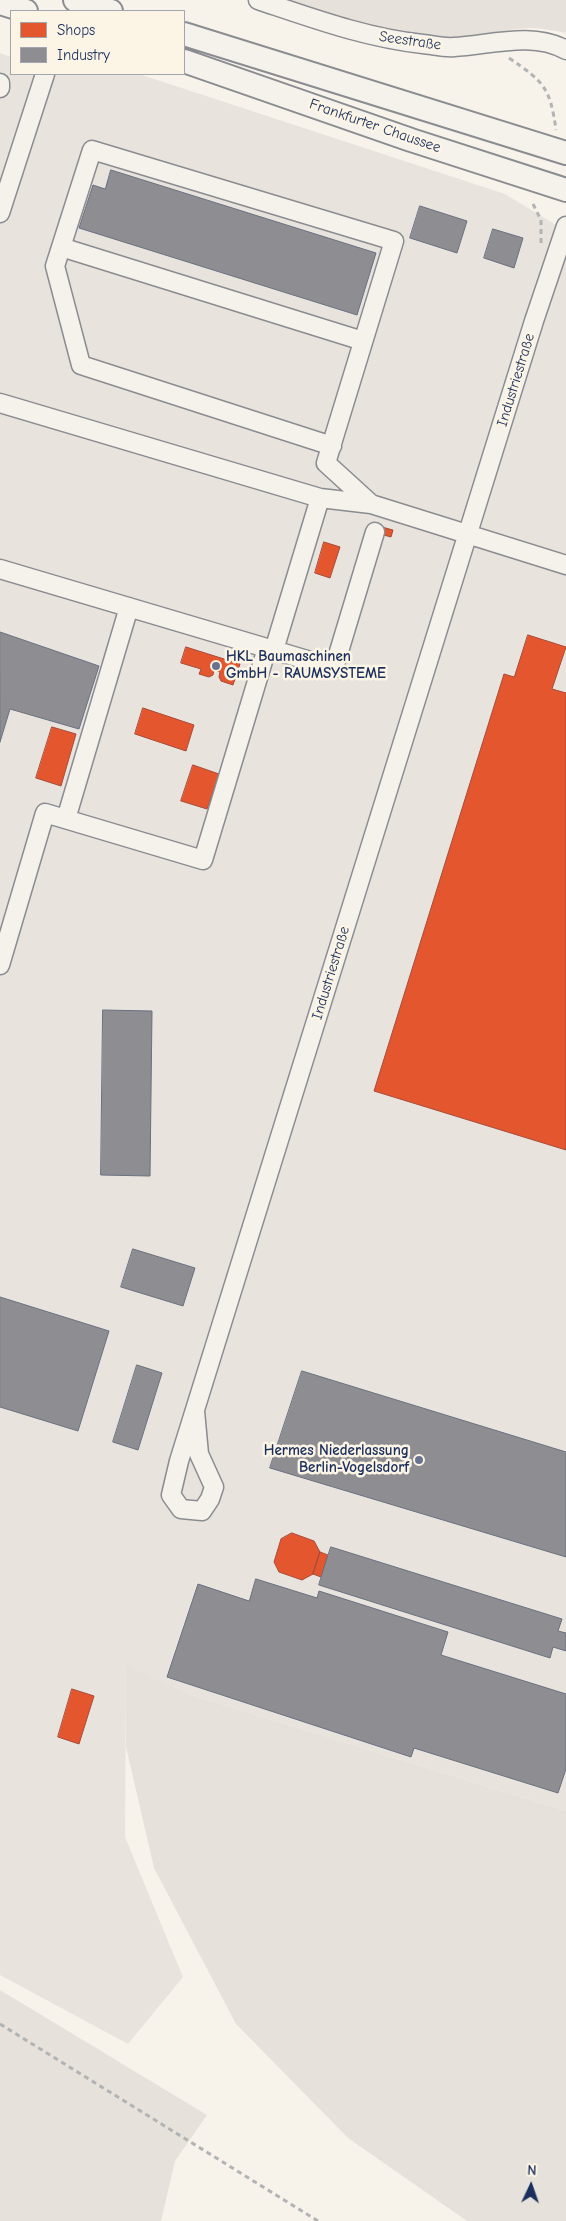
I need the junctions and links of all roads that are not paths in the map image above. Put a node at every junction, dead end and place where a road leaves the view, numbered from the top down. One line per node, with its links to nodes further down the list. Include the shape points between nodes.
1 (75, 0): 5 (main road)
2 (258, 0): 7 (street, Seestraße, via 399,42 452,47 530,40 554,43)
3 (0, 3): 4 (main road)
4 (23, 10)
5 (108, 10)
6 (185, 34): 12 (main road, Frankfurter Chaussee)
7 (566, 50)
8 (185, 61): 13 (main road, Frankfurter Chaussee)
9 (45, 75): 14 (street)
10 (0, 83): 11 (street)
11 (0, 88)
12 (566, 153)
13 (566, 190)
14 (0, 213)
15 (566, 226): 23 (street, Industriestraße)
16 (61, 247): 17 (street); 17 (street, via 92,150 394,241); 19 (street, via 56,266 81,365)
17 (363, 341): 19 (street)
18 (0, 403): 20 (street)
19 (332, 446): 21 (street, via 326,463)
20 (320, 498): 21 (street); 27 (street)
21 (371, 504): 23 (street)
22 (375, 532): 27 (street, via 334,668)
23 (468, 534): 24 (street); 30 (street, Industriestraße)
24 (566, 565)
25 (0, 569): 26 (street)
26 (129, 607): 27 (street); 28 (street)
27 (271, 649): 28 (street, via 203,860)
28 (66, 819): 29 (street, via 45,813)
29 (0, 964)
30 (195, 1411): 30 (street, Industriestraße, via 171,1495 181,1510 202,1510 214,1487 198,1454)

